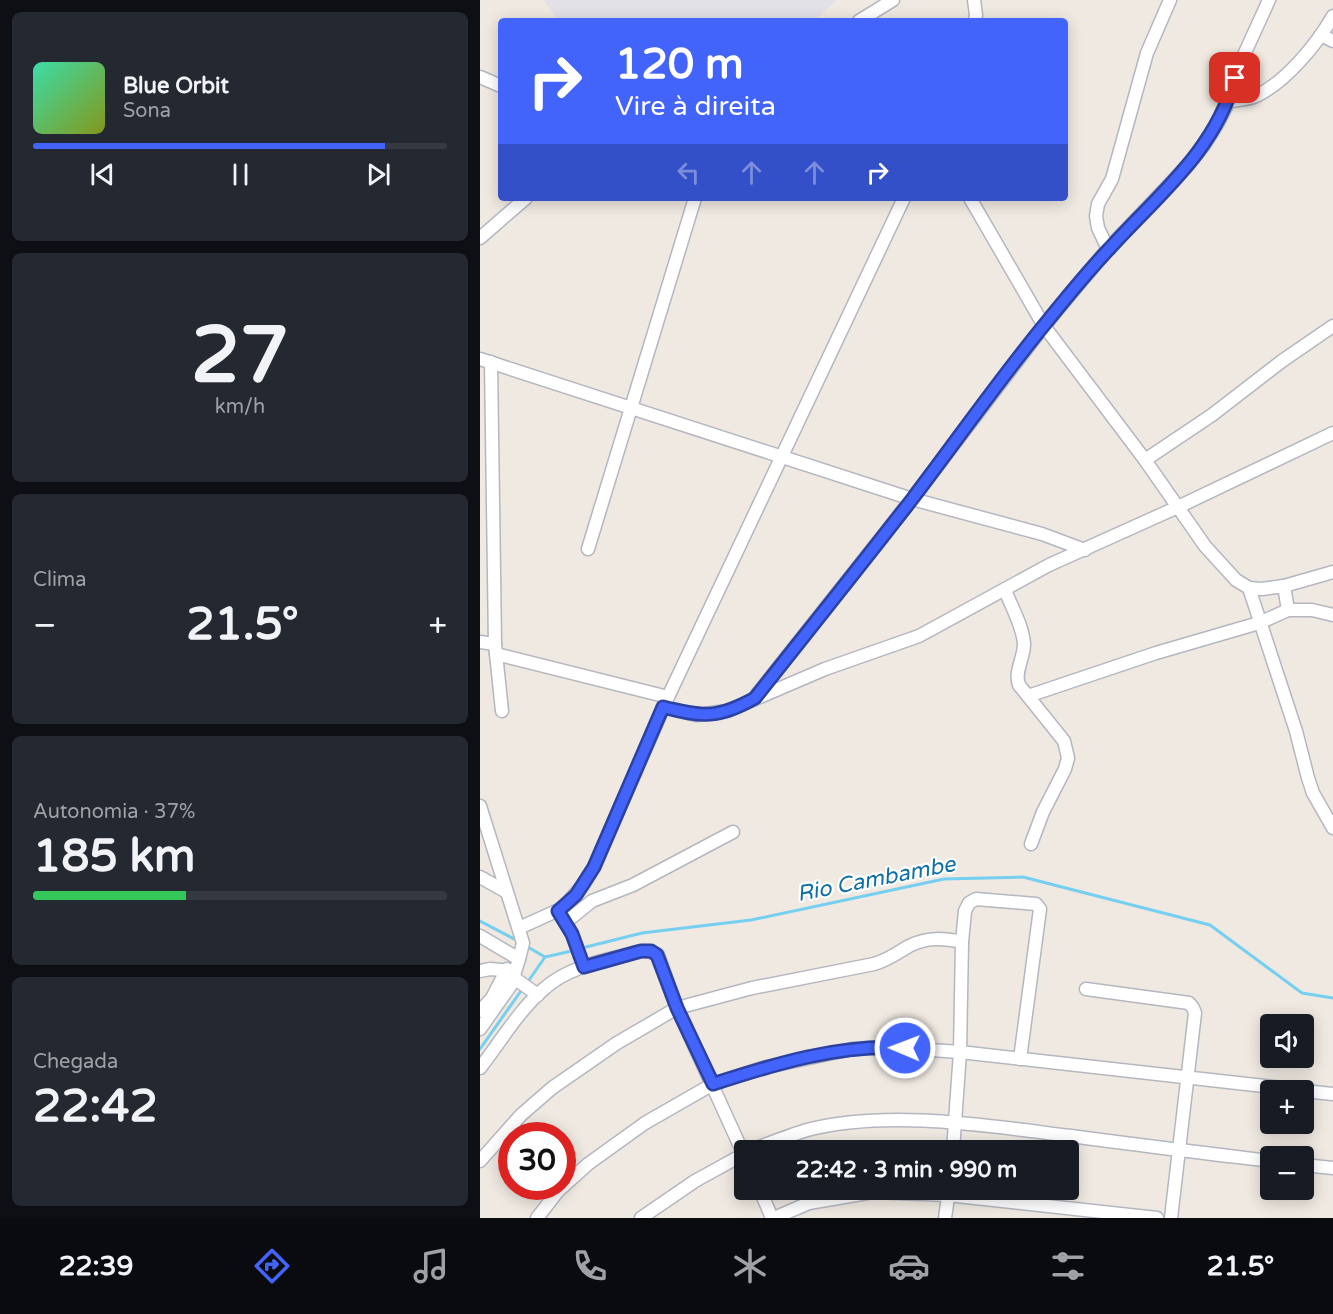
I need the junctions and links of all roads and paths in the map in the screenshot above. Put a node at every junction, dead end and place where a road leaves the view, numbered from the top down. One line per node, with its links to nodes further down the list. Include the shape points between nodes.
1 (893, 0): 6 (street)
2 (974, 0): 7 (street)
3 (1170, 0): 18 (street, via 1147,53 1112,179 1098,204 1098,228)
4 (1269, 0): 12 (street, via 1243,57)
5 (1333, 16): 8 (street)
6 (864, 18)
7 (976, 18)
8 (1321, 35): 9 (street); 12 (street, via 1268,89 1255,97)
9 (1333, 41)
10 (480, 77): 11 (street)
11 (498, 85)
12 (1229, 101): 18 (street, via 1188,165)
13 (523, 201): 17 (street)
14 (694, 201): 22 (street)
15 (903, 201): 24 (street)
16 (972, 201): 19 (street)
17 (480, 238)
18 (1108, 249): 19 (street)
19 (1044, 326): 25 (street); 26 (street)
20 (1333, 326): 25 (street)
21 (485, 361): 22 (street); 38 (street)
22 (630, 408): 24 (street); 28 (street)
23 (1333, 433): 27 (street)
24 (781, 456): 26 (street); 41 (street)
25 (1145, 460): 27 (street)
26 (912, 499): 29 (street, via 1042,534); 40 (street)
27 (1178, 507): 29 (street); 32 (street, via 1205,546 1236,580)
28 (588, 549)
29 (1085, 550): 33 (street)
30 (1333, 572): 31 (street)
31 (1284, 586): 32 (street); 34 (street)
32 (1249, 588): 36 (street)
33 (1005, 590): 39 (street, via 1024,640 1017,679); 40 (street, via 919,636 861,654)
34 (1288, 610): 35 (street); 36 (street)
35 (1333, 615)
36 (1259, 623): 39 (street); 44 (street, via 1313,793)
37 (480, 642): 38 (street)
38 (495, 649): 41 (street); 42 (street)
39 (1028, 696): 46 (street, via 1064,741 1068,758)
40 (755, 698): 41 (street, via 738,707 696,716)
41 (666, 702): 49 (street, via 594,867)
42 (502, 711)
43 (480, 806): 48 (street)
44 (1333, 828)
45 (734, 832): 49 (street, via 633,885)
46 (1031, 844)
47 (480, 877): 48 (street)
48 (505, 891): 50 (street)
49 (562, 916): 50 (street); 53 (street)
50 (519, 928): 55 (street, via 523,942)
51 (480, 936): 55 (street)
52 (962, 942): 58 (street, via 926,940 874,964 752,988); 61 (street); 62 (street, via 965,911 976,898 1040,907)
53 (582, 963): 57 (street); 58 (street, via 651,951 657,955)
54 (480, 971): 55 (street)
55 (515, 972): 57 (street); 59 (street); 60 (street)
56 (1086, 989): 64 (street, via 1189,1004 1195,1013)
57 (535, 993): 63 (street)
58 (677, 1008): 65 (street); 76 (street, via 616,1043 552,1088 521,1115)
59 (480, 1011)
60 (480, 1029)
61 (960, 1052): 62 (street); 65 (street, via 852,1049 766,1067); 69 (street)
62 (1020, 1059): 64 (street)
63 (480, 1068)
64 (1187, 1078): 66 (street); 73 (street)
65 (713, 1084): 70 (street); 83 (street, via 645,1123 588,1164 558,1191)
66 (1260, 1086)
67 (1314, 1092): 68 (street)
68 (1333, 1094)
69 (956, 1122): 71 (street, via 849,1124); 72 (street); 73 (street)
70 (738, 1140)
71 (775, 1140)
72 (954, 1140)
73 (1179, 1150): 75 (street); 88 (street)
74 (734, 1159): 84 (street, via 694,1181)
75 (1260, 1160)
76 (480, 1161)
77 (1314, 1166): 78 (street)
78 (1333, 1168)
79 (765, 1200): 85 (street)
80 (826, 1200): 85 (street)
81 (948, 1200): 86 (street)
82 (1013, 1200): 87 (street)
83 (537, 1218)
84 (641, 1218)
85 (773, 1218)
86 (945, 1218)
87 (1157, 1218)
88 (1171, 1218)

